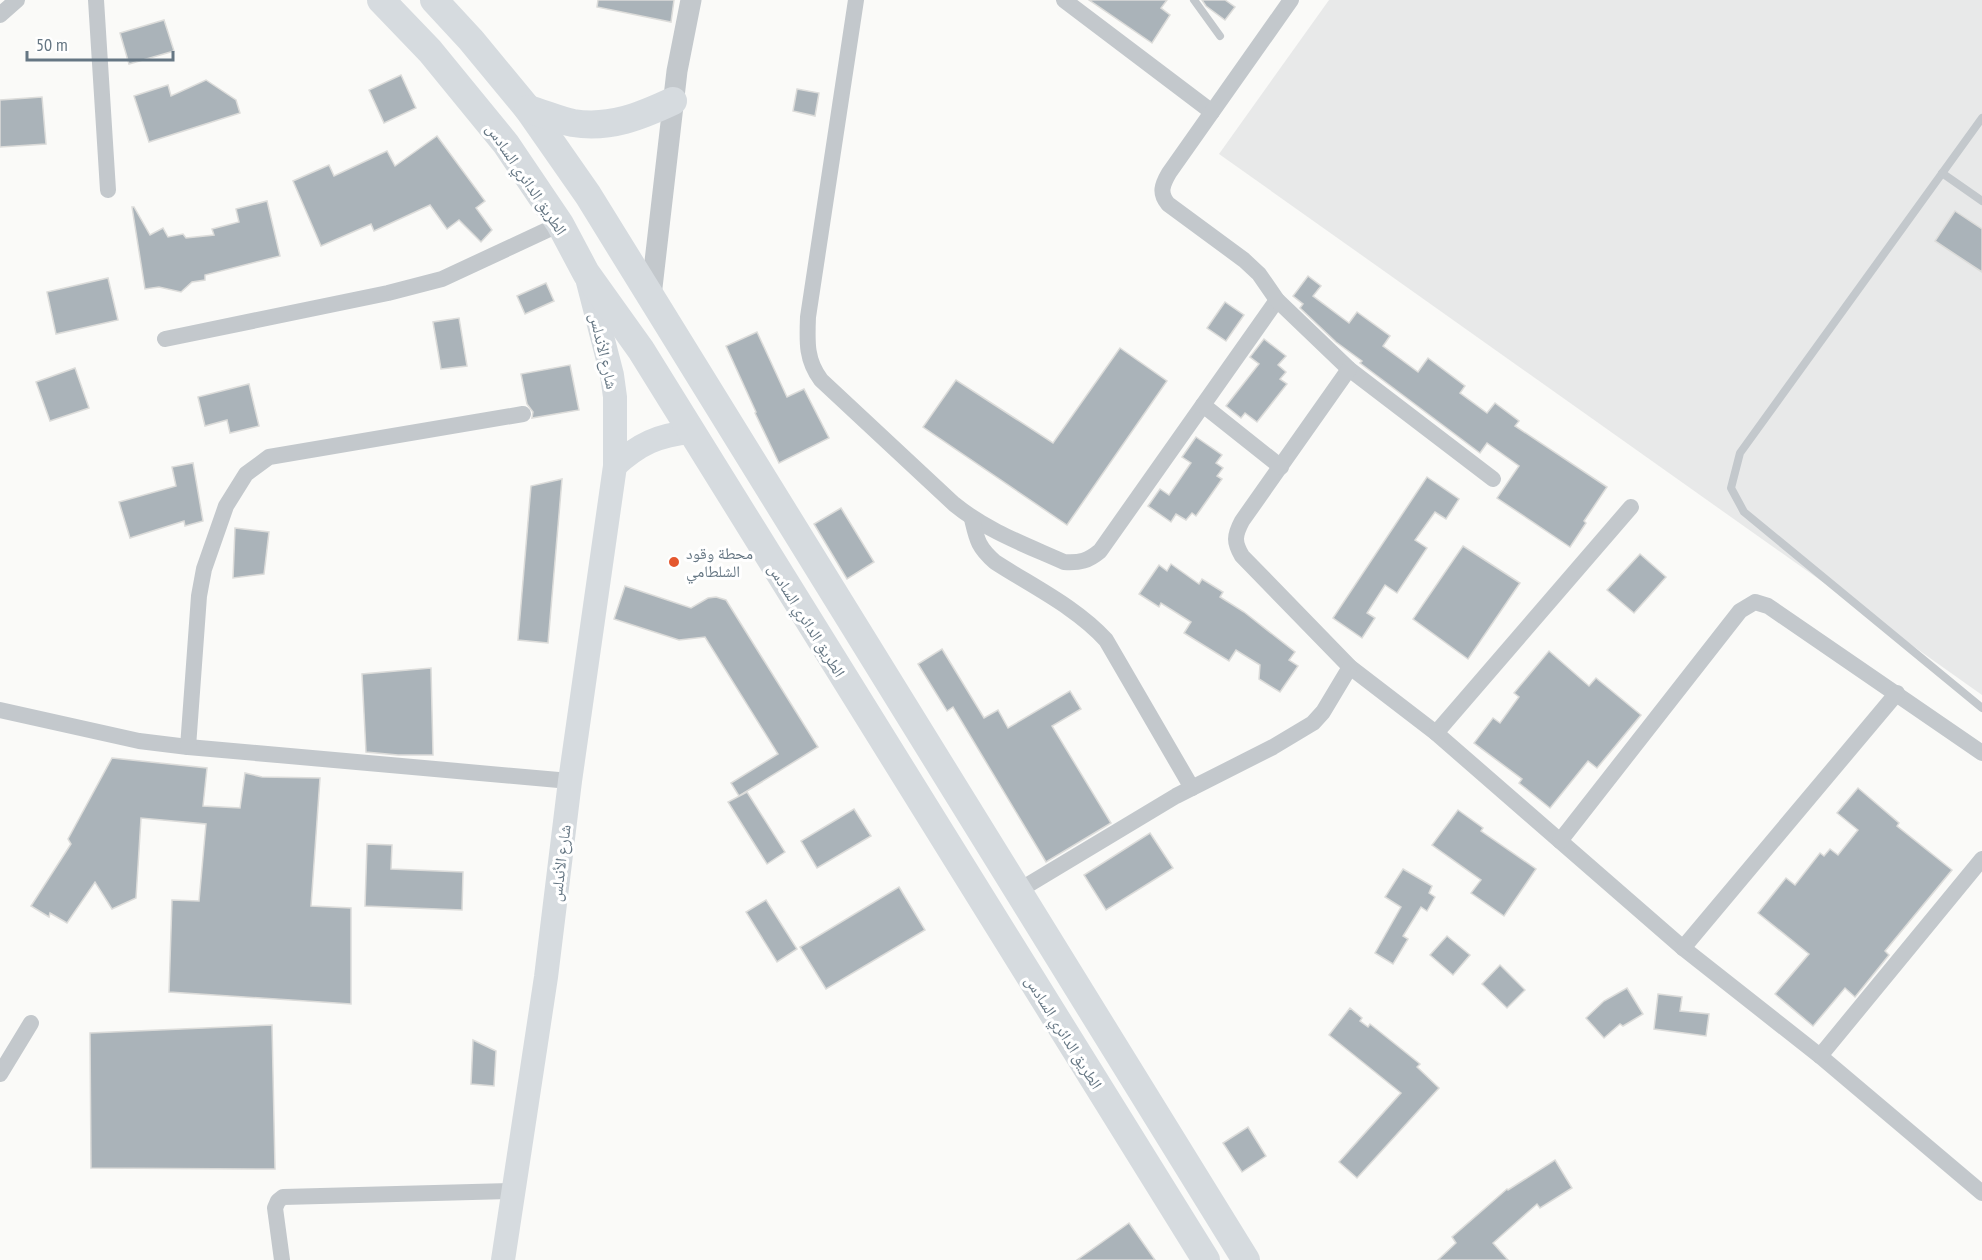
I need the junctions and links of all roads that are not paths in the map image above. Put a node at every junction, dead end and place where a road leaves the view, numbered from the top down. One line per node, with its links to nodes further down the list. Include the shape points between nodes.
1 (17, 0): 10 (street)
2 (96, 0): 17 (street)
3 (381, 0): 19 (highway, الطريق الدائري السادس, via 466,94)
4 (434, 0): 13 (highway)
5 (691, 0): 12 (street)
6 (856, 0): 32 (street, via 808,317 808,354 821,380)
7 (1064, 0): 14 (street)
8 (1194, 0): 11 (lane)
9 (1291, 0): 14 (street)
10 (0, 15)
11 (1220, 36)
12 (673, 101): 13 (highway, via 626,121 598,125 572,123); 21 (street)
13 (528, 109): 21 (highway)
14 (1212, 112): 22 (street, via 1163,183 1163,198 1244,260)
15 (1982, 118): 16 (lane)
16 (1942, 173): 18 (lane); 35 (lane, via 1740,453 1731,488 1744,512)
17 (108, 190)
18 (1982, 201)
19 (561, 224): 20 (highway, الطريق الدائري السادس); 23 (street, via 442,279)
20 (586, 273): 27 (highway, الطريق الدائري السادس, via 641,350); 28 (main road, شارع الأندلس, via 612,375)
21 (651, 296): 44 (highway)
22 (1277, 300): 24 (street); 25 (street)
23 (165, 339)
24 (1349, 369): 29 (street); 30 (street)
25 (1203, 405): 29 (street); 32 (street, via 1100,551 1090,559 1064,562)
26 (523, 414): 38 (street, via 269,457 246,474 226,506 204,569)
27 (691, 432): 28 (main road, via 647,442); 53 (highway, الطريق الدائري السادس)
28 (615, 466): 40 (main road, شارع الأندلس)
29 (1281, 467): 33 (street, via 1242,521 1235,544 1256,571)
30 (1493, 479)
31 (1631, 507): 37 (street)
32 (972, 519): 41 (street, via 977,542 995,562 1077,614 1106,640)
33 (1350, 667): 37 (street); 41 (street, via 1313,723)
34 (1897, 693): 39 (street); 42 (street, via 1768,606 1755,602 1740,611); 45 (street)
35 (1982, 708)
36 (0, 710): 38 (street, via 140,741)
37 (1436, 733): 42 (street)
38 (188, 747): 40 (street)
39 (1982, 753)
40 (570, 781): 49 (main road, شارع الأندلس)
41 (1192, 788): 44 (street)
42 (1560, 841): 45 (street)
43 (1982, 859): 47 (street)
44 (1018, 891): 54 (highway)
45 (1683, 948): 47 (street)
46 (31, 1023): 48 (street)
47 (1820, 1056): 50 (street)
48 (0, 1074)
49 (514, 1191): 51 (street, via 283,1197 275,1208); 52 (main road, شارع الأندلس)
50 (1982, 1193)
51 (282, 1260)
52 (503, 1260)
53 (1206, 1260)
54 (1246, 1260)

